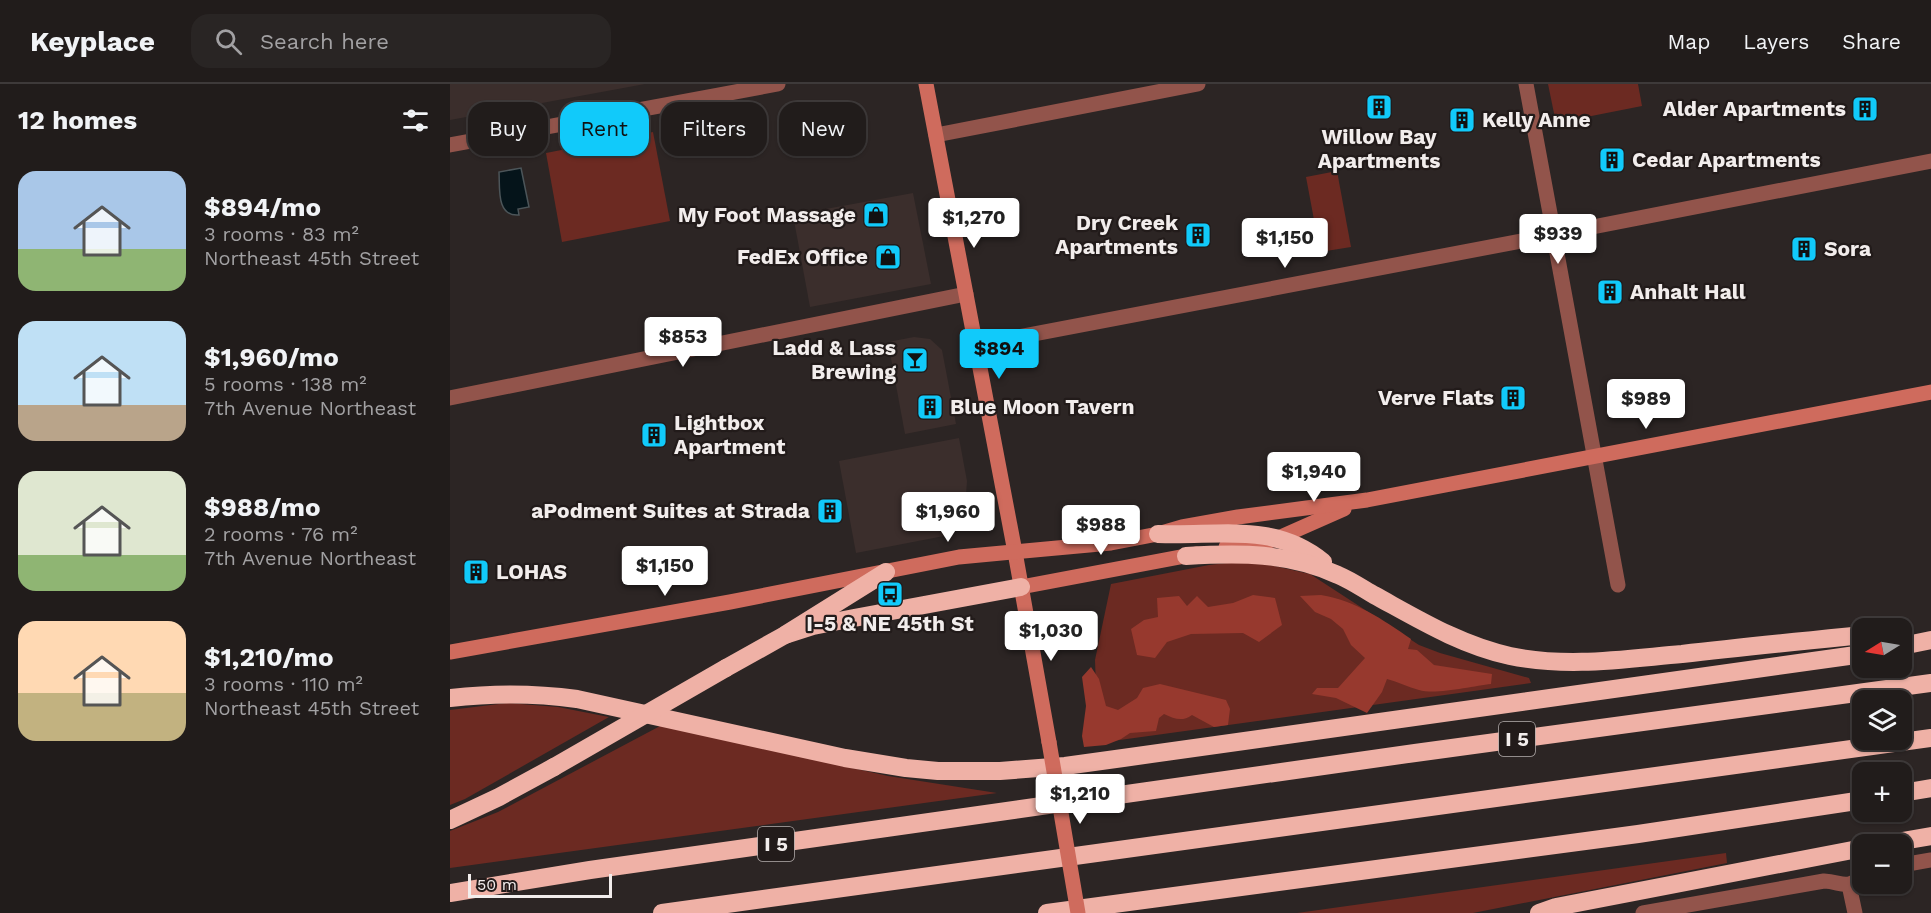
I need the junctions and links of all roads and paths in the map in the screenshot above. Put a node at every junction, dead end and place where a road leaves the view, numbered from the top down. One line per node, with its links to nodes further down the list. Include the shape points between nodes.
1 (778, 84): 6 (street)
2 (926, 84): 5 (main road)
3 (1198, 84): 5 (street)
4 (1526, 84): 8 (street)
5 (936, 135): 12 (main road)
6 (450, 145)
7 (1931, 161): 9 (street)
8 (1552, 224): 9 (street, via 1562,225); 10 (street)
9 (1567, 232): 11 (street, via 1565,243)
10 (1542, 237): 11 (street, via 1547,246); 13 (street)
11 (1557, 248): 16 (street)
12 (966, 294): 13 (main road); 15 (street)
13 (976, 345): 20 (main road)
14 (1931, 392): 16 (main road)
15 (450, 398)
16 (1596, 456): 17 (main road); 24 (street)
17 (1367, 500): 18 (main road, via 1238,517); 19 (main road)
18 (1158, 534): 19 (highway, via 1241,532); 20 (main road, via 1089,546)
19 (1276, 539): 21 (main road); 23 (highway, via 1314,555)
20 (1015, 552): 22 (main road, via 959,557); 25 (main road)
21 (1186, 556): 23 (highway, via 1267,555); 25 (main road)
22 (886, 572): 28 (highway); 32 (main road)
23 (1338, 575): 29 (highway, via 1465,643 1534,660 1585,663)
24 (1618, 585)
25 (1021, 587): 28 (highway, via 813,626); 52 (main road, bridge)
26 (1931, 633): 27 (highway)
27 (1912, 634)
28 (785, 635): 40 (highway, bridge, via 554,767)
29 (1852, 636)
30 (1931, 640): 31 (highway)
31 (1912, 644)
32 (450, 652)
33 (1852, 656): 35 (highway, via 1065,766 1000,771 938,771 875,764 553,695 505,693)
34 (1931, 683): 49 (highway, I 5, via 601,868)
35 (450, 698)
36 (1931, 738): 50 (highway)
37 (1931, 788): 38 (highway)
38 (1912, 791)
39 (1852, 802): 48 (highway)
40 (450, 819)
41 (1931, 836): 42 (highway)
42 (1912, 839)
43 (1852, 850): 54 (highway, via 1578,902)
44 (1931, 860): 45 (street)
45 (1912, 864)
46 (1852, 883): 47 (street)
47 (1849, 885): 55 (street, via 1824,881); 56 (street)
48 (1247, 887): 51 (highway); 53 (highway)
49 (450, 893)
50 (662, 913)
51 (1047, 913)
52 (1078, 913)
53 (1129, 913)
54 (1539, 913)
55 (1643, 913)
56 (1854, 913)

